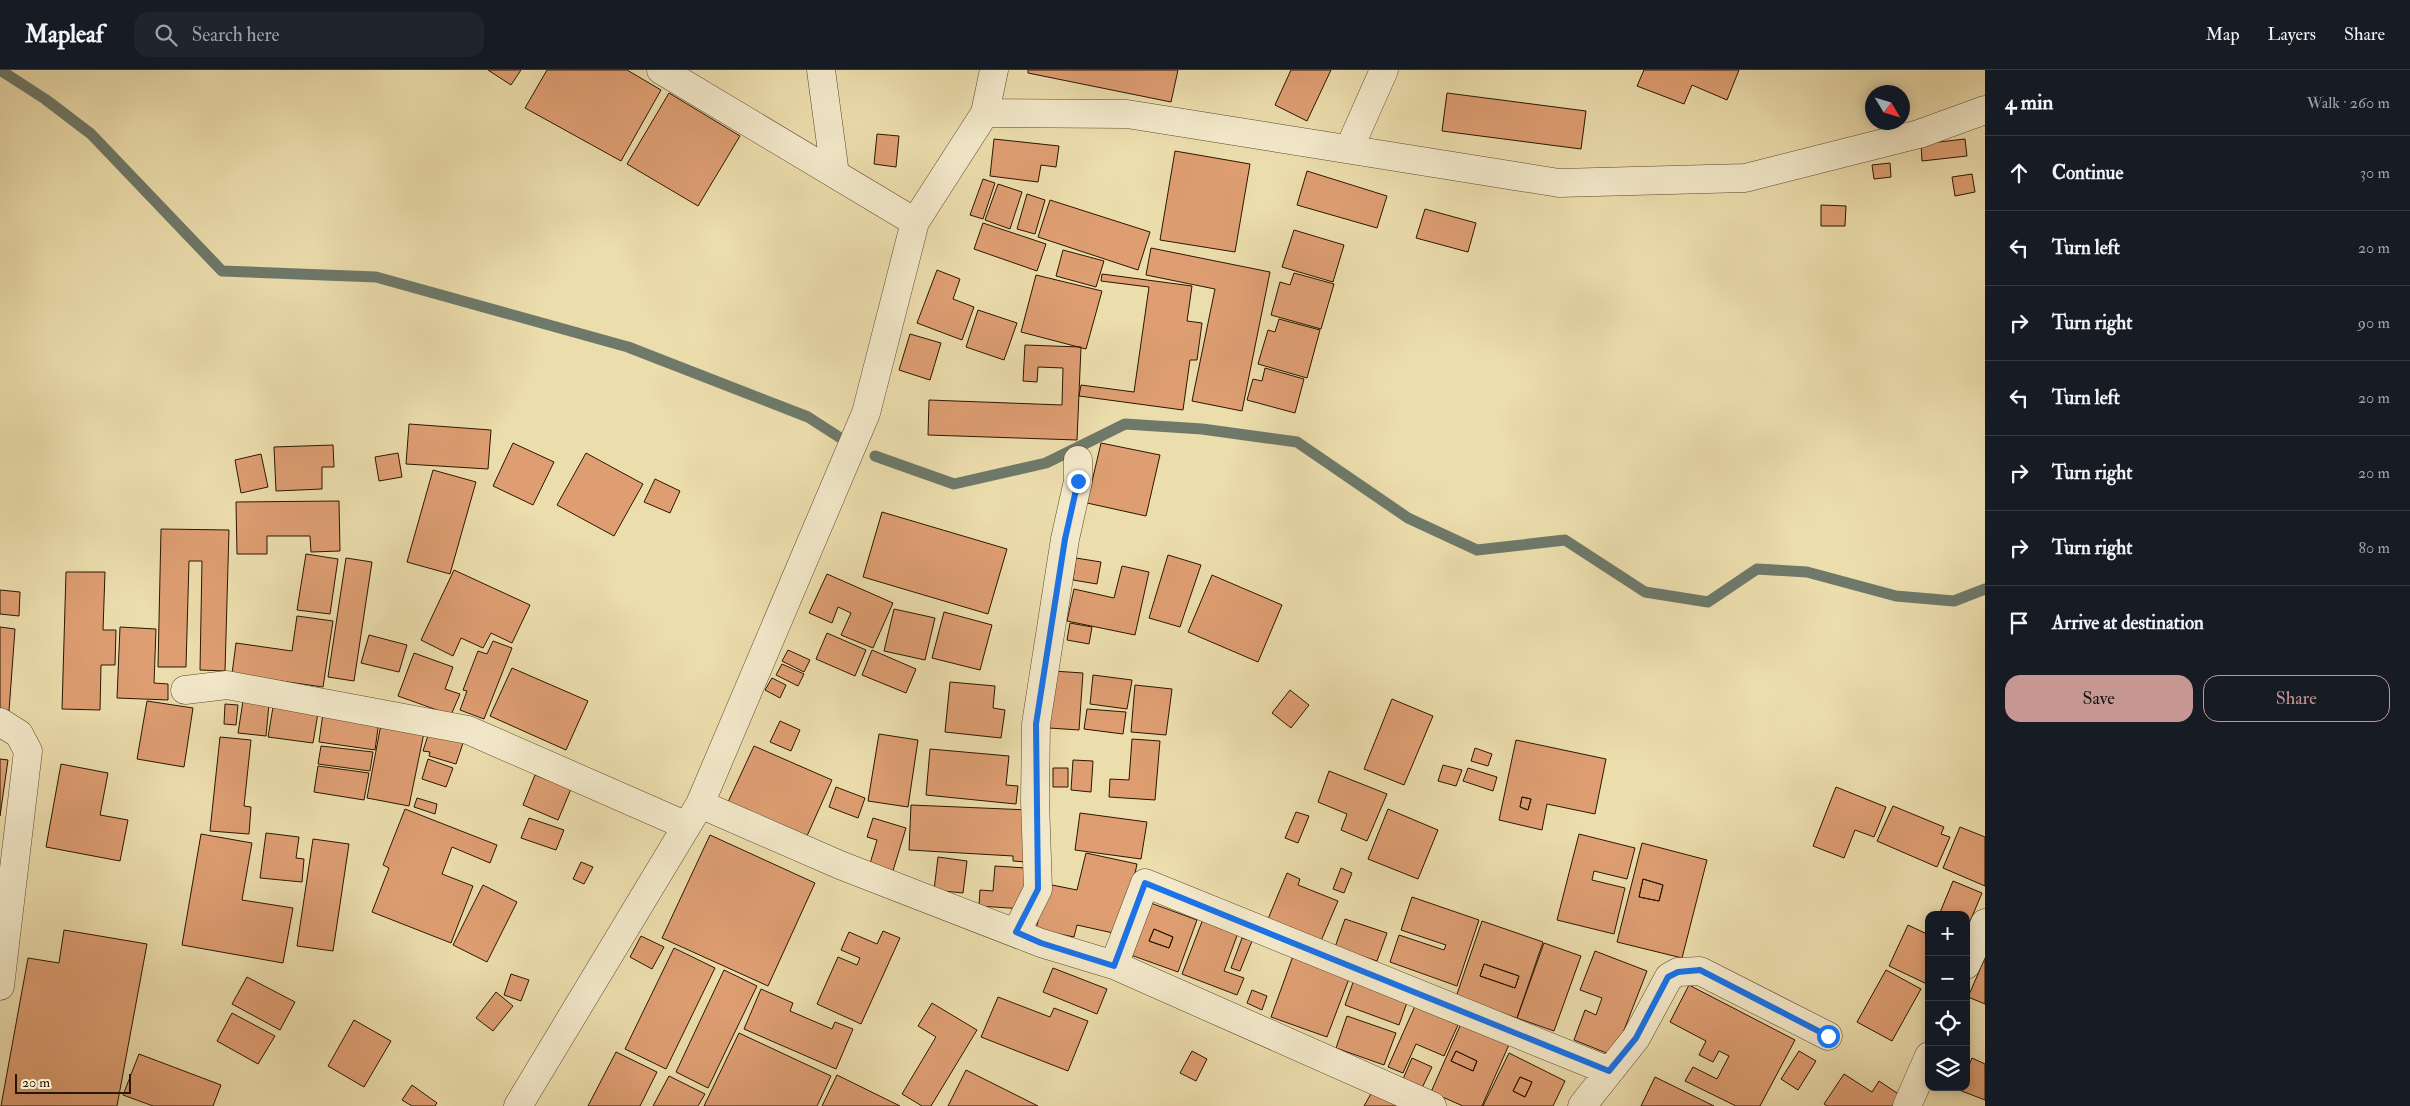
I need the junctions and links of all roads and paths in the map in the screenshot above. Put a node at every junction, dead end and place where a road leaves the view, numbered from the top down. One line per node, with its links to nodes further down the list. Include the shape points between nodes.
1 (661, 70): 8 (street)
2 (821, 70): 8 (street)
3 (994, 70): 6 (street)
4 (1384, 70): 7 (street)
5 (1985, 110): 7 (street, via 1919,134 1745,178 1558,183)
6 (985, 114): 7 (street, via 1127,114); 9 (street)
7 (1349, 149)
8 (835, 174): 9 (street)
9 (915, 222): 13 (street, via 866,413)
10 (1078, 460): 16 (street, via 1078,481 1065,539 1036,724 1038,889)
11 (185, 690): 13 (street, via 227,684 468,730)
12 (0, 722): 14 (street, via 19,734 28,751)
13 (693, 815): 16 (street, via 840,865); 23 (street)
14 (5, 903): 19 (street)
15 (1985, 923): 17 (street)
16 (1016, 932): 18 (street)
17 (1970, 956)
18 (1114, 966): 22 (street, via 1145,883); 24 (street)
19 (0, 986)
20 (1828, 1036): 22 (street, via 1700,970 1678,972 1668,977 1636,1038)
21 (1925, 1065): 26 (street)
22 (1609, 1071): 25 (street)
23 (518, 1106)
24 (1432, 1106)
25 (1582, 1106)
26 (1907, 1106)

